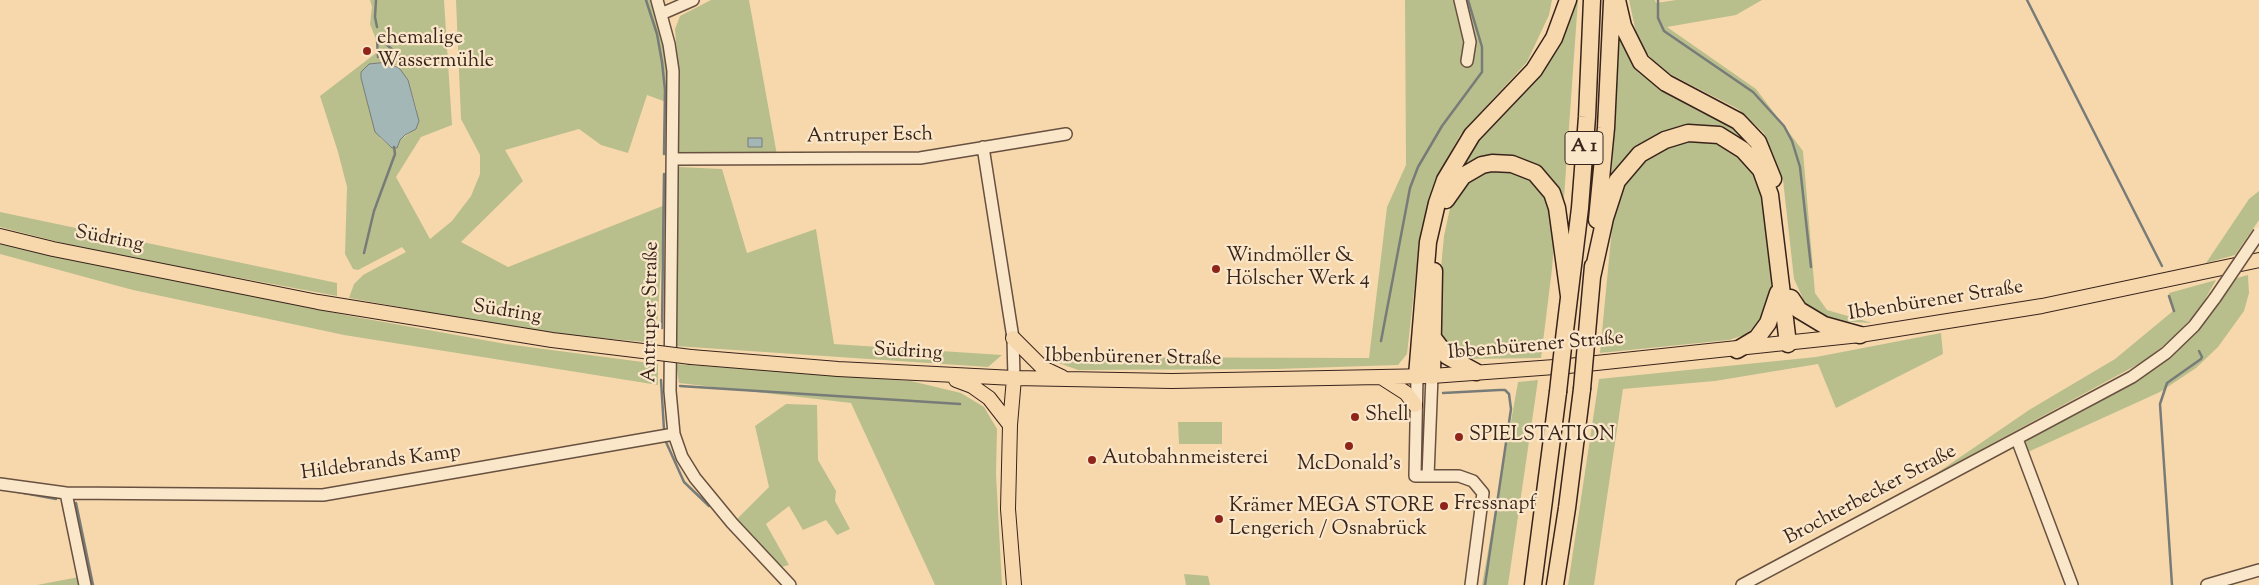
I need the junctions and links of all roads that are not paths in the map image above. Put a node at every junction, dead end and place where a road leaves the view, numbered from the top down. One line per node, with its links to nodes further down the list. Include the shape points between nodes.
1 (657, 0): 8 (street, Antruper Straße)
2 (693, 0): 8 (street)
3 (1460, 0): 9 (street, via 1470,42)
4 (1568, 0): 27 (highway, via 1554,38 1534,70 1472,135 1445,180 1428,242)
5 (1592, 0): 18 (highway, A 1, via 1580,208)
6 (1612, 0): 16 (highway, A 1, via 1606,128)
7 (1617, 0): 19 (highway, via 1624,26 1641,62 1666,83 1738,121 1758,142 1774,181 1785,279)
8 (661, 14): 12 (street, Antruper Straße, via 673,71)
9 (1467, 61)
10 (1066, 134): 11 (street, Antruper Esch)
11 (984, 147): 12 (street, Antruper Esch, via 920,158); 21 (street)
12 (673, 160): 33 (street, Antruper Straße, via 670,391)
13 (2259, 233): 34 (street, Brochterbecker Straße, bridge, via 2215,298 2180,339 2132,377)
14 (0, 236): 26 (main road, Südring, bridge, via 358,310 552,340 691,357)
15 (2259, 260): 20 (main road, Ibbenbürener Straße, via 2042,306)
16 (1592, 277): 17 (highway, via 1604,218 1617,182 1640,154 1665,140 1688,133 1719,135 1743,150 1761,170 1770,195); 44 (highway, A 1, bridge, via 1582,389)
17 (1779, 286): 23 (highway); 24 (highway, via 1776,306 1768,323 1757,338)
18 (1569, 296): 22 (highway, via 1560,223 1552,193 1534,173 1524,168 1502,163 1482,165 1455,184 1440,217 1434,264); 43 (highway, A 1, bridge)
19 (1791, 298): 20 (highway, via 1799,310 1824,325); 23 (highway)
20 (1860, 335): 23 (main road, Ibbenbürener Straße)
21 (1013, 338): 29 (street); 30 (main road, via 1043,368)
22 (1434, 339): 25 (highway, via 1447,356); 27 (highway)
23 (1794, 344): 24 (main road, Ibbenbürener Straße)
24 (1737, 350): 25 (main road, Ibbenbürener Straße)
25 (1476, 372): 27 (main road, Ibbenbürener Straße)
26 (946, 376): 29 (main road, Südring); 32 (main road, via 972,386 989,398)
27 (1424, 376): 28 (main road, Ibbenbürener Straße); 31 (street); 35 (street)
28 (1380, 377): 30 (main road, Ibbenbürener Straße, via 1182,381); 31 (main road, via 1406,393)
29 (1014, 378): 30 (main road, Ibbenbürener Straße); 32 (main road)
30 (1064, 379)
31 (1415, 406): 35 (street, via 1415,476)
32 (1010, 425): 41 (main road, via 1008,509)
33 (674, 434): 37 (street, Hildebrands Kamp, via 323,495); 40 (street, Antruper Straße, via 682,457 695,478)
34 (2017, 440): 45 (street, Brochterbecker Straße); 46 (street)
35 (1428, 476): 42 (street, via 1458,476 1473,481 1483,493)
36 (0, 484): 37 (street, Hildebrands Kamp)
37 (66, 493): 39 (street)
38 (2259, 570): 47 (street)
39 (86, 585)
40 (790, 585)
41 (1014, 585)
42 (1471, 585)
43 (1533, 585)
44 (1555, 585)
45 (1742, 585)
46 (2072, 585)
47 (2207, 585)

